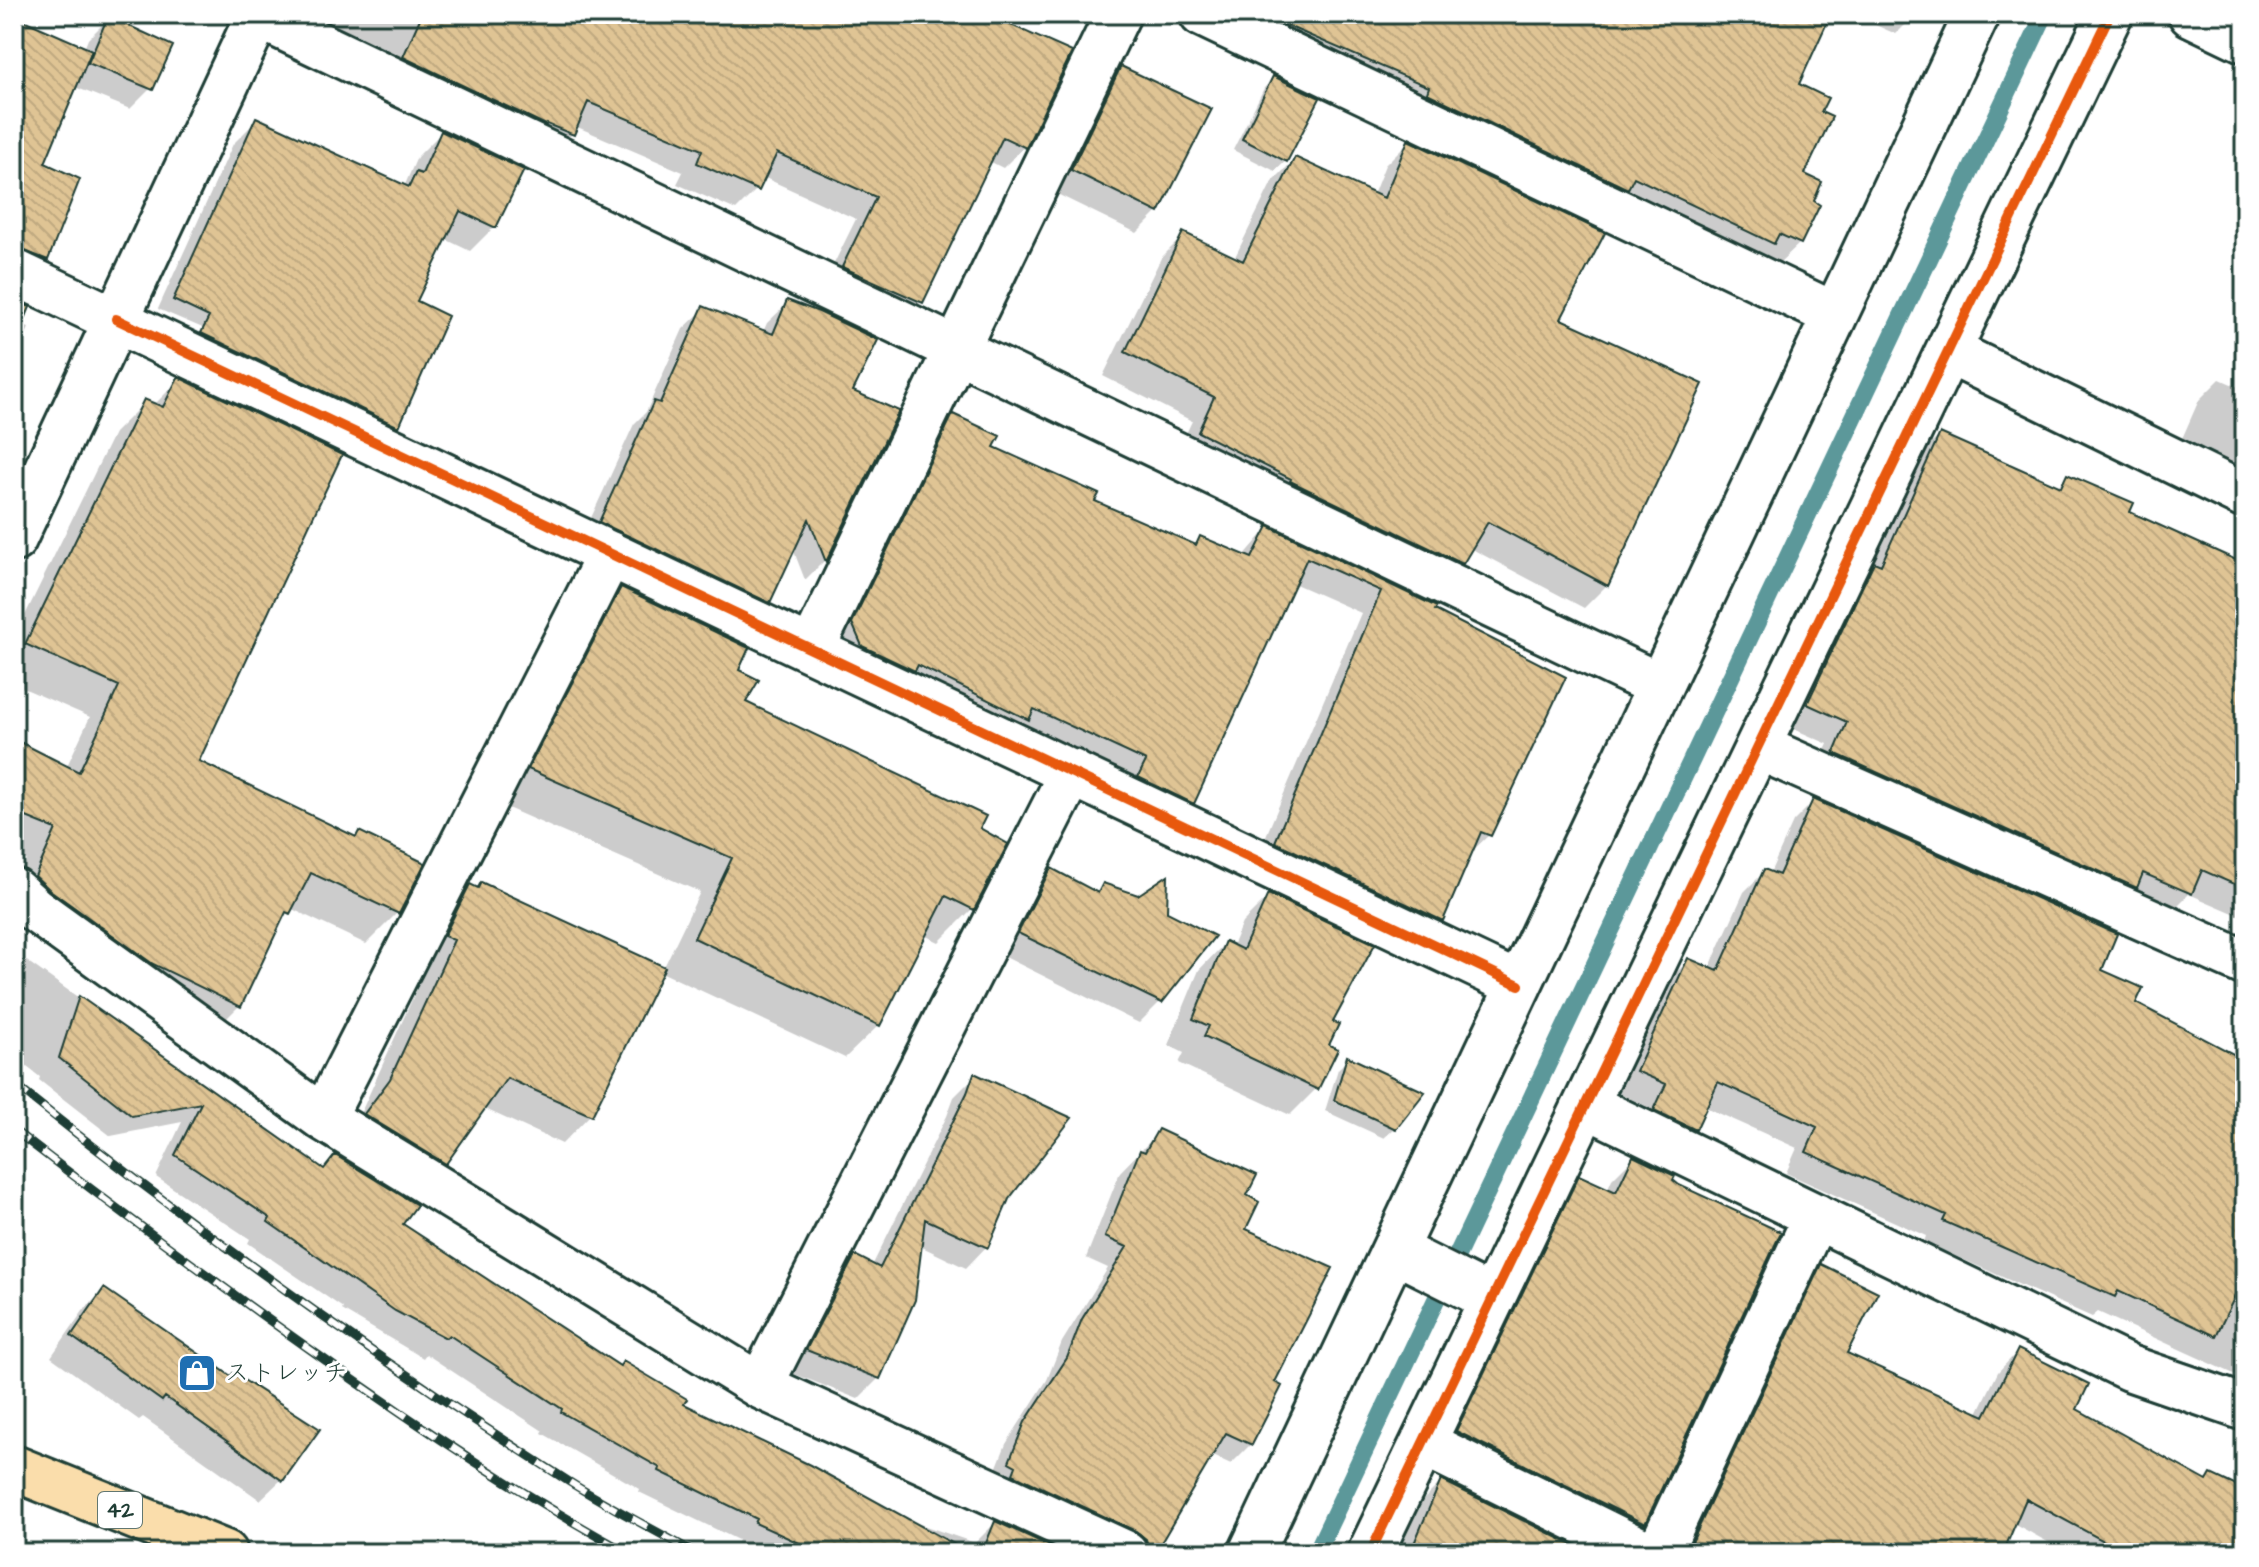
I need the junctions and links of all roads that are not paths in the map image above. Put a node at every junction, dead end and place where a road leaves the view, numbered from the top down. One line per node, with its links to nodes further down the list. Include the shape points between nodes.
1 (257, 14): 10 (street); 11 (street)
2 (1118, 14): 11 (street)
3 (1202, 14): 9 (street)
4 (1977, 14): 9 (street)
5 (2110, 14): 12 (street)
6 (2191, 14): 7 (street)
7 (2245, 40)
8 (14, 272): 10 (street)
9 (1835, 315): 17 (street)
10 (116, 319): 14 (street); 15 (street)
11 (957, 349): 16 (street); 17 (street)
12 (1948, 351): 13 (street); 18 (street)
13 (2245, 496)
14 (14, 539)
15 (610, 554): 16 (street); 24 (street)
16 (812, 649): 19 (street)
17 (1660, 686): 22 (street)
18 (1758, 747): 21 (street); 23 (street)
19 (1072, 772): 22 (street); 28 (street)
20 (14, 891): 24 (street)
21 (2245, 963)
22 (1519, 985): 26 (street)
23 (1586, 1105): 25 (street); 27 (street)
24 (323, 1118): 28 (street)
25 (1816, 1216): 29 (street, via 2129,1368); 38 (street)
26 (1394, 1250): 27 (street); 35 (street)
27 (1492, 1299): 30 (street)
28 (760, 1386): 34 (street)
29 (2245, 1408)
30 (1423, 1443): 36 (street); 37 (street)
31 (14, 1468): 32 (main road, 42)
32 (152, 1537): 33 (main road, 42)
33 (225, 1553)
34 (1125, 1553)
35 (1251, 1553)
36 (1370, 1553)
37 (1646, 1553)
38 (1659, 1553)

